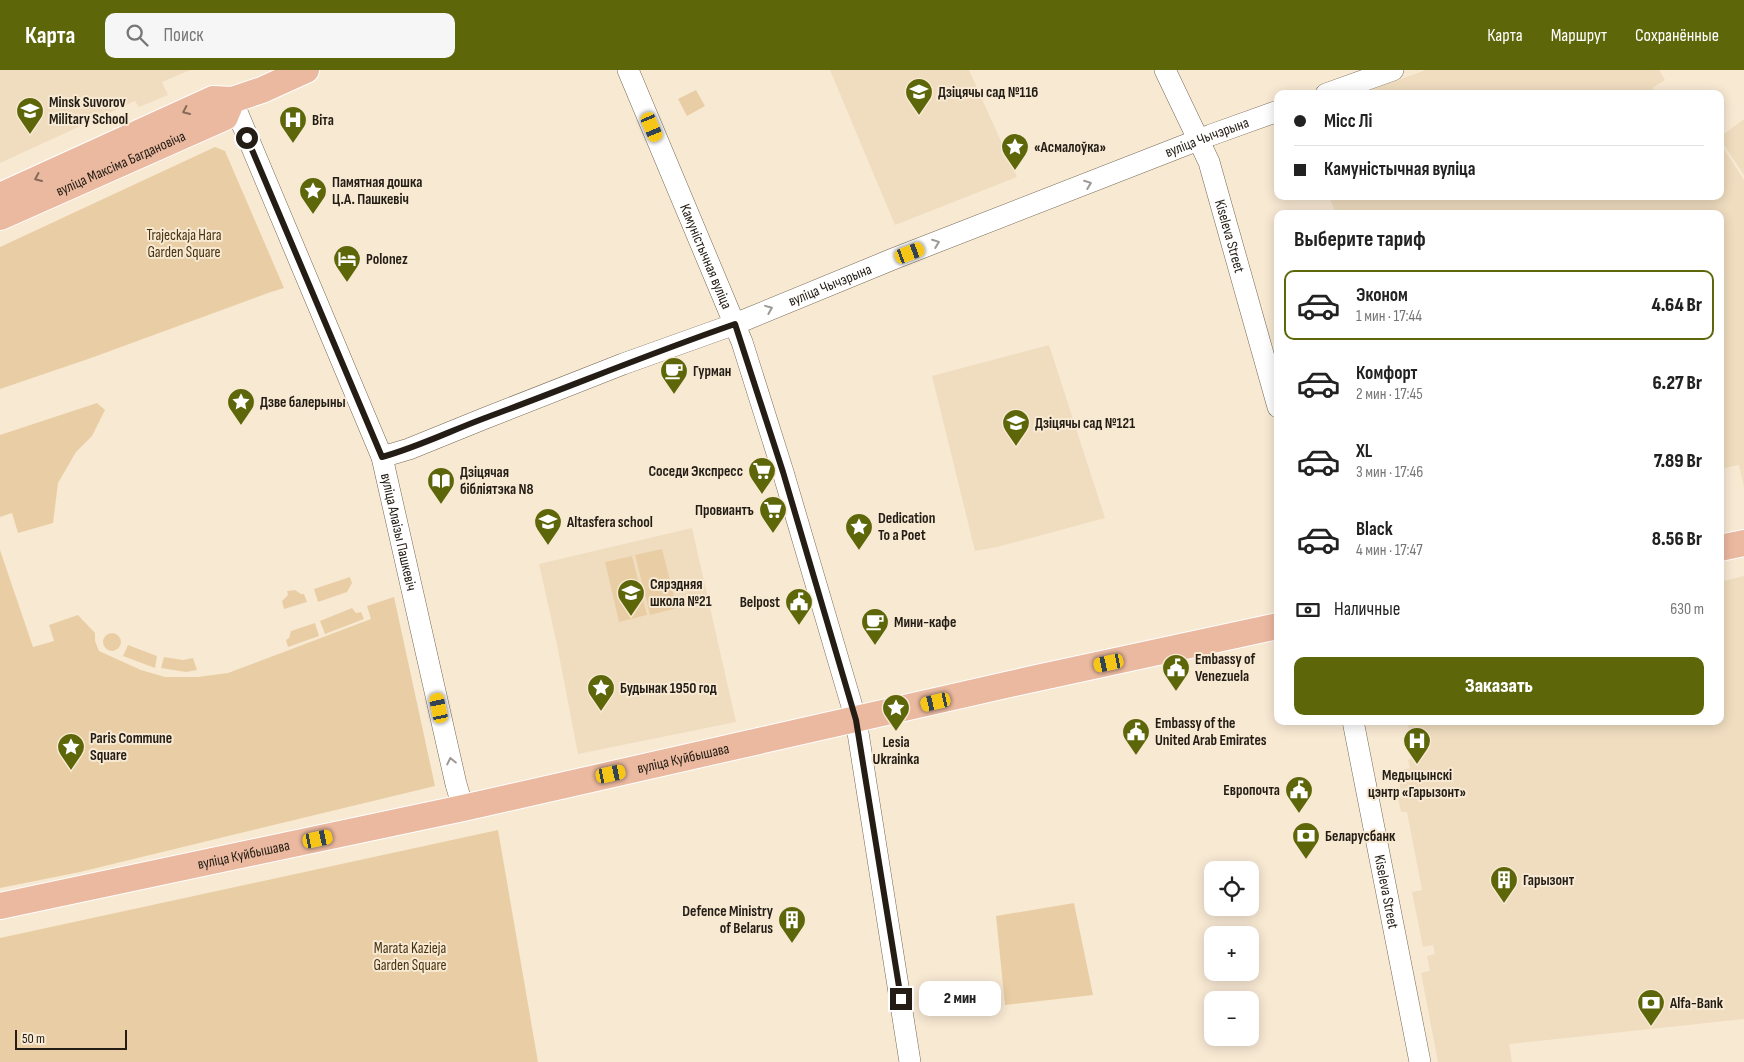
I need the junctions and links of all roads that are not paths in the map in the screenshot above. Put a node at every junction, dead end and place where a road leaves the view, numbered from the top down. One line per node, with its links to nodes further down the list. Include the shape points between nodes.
1 (306, 70): 6 (main road, вуліца Максіма Багдановіча)
2 (628, 70): 11 (street, Камуністычная вуліца)
3 (1165, 70): 8 (street, Kiseleva Street)
4 (1393, 70): 5 (street)
5 (1337, 90)
6 (232, 100): 9 (main road, вуліца Максіма Багдановіча, one-way to 9, via 213,99); 10 (main road, вуліца Максіма Багдановіча, via 225,117); 13 (street, вуліца Алаізы Пашкевіч)
7 (1274, 113): 8 (street, вуліца Чычэрына)
8 (1200, 141): 11 (street, вуліца Чычэрына, one-way to 8); 12 (street, Kiseleva Street)
9 (0, 196)
10 (0, 217)
11 (735, 324): 13 (street, вуліца Чычэрына); 17 (street, Камуністычная вуліца, via 783,472)
12 (1274, 393)
13 (382, 457): 19 (street, вуліца Алаізы Пашкевіч, one-way to 13)
14 (1744, 543): 15 (main road)
15 (1724, 547)
16 (1274, 627): 17 (main road, вуліца Куйбышава)
17 (856, 720): 19 (main road, вуліца Куйбышава); 21 (street, Камуністычная вуліца)
18 (1353, 725): 22 (street, Kiseleva Street)
19 (463, 808): 20 (main road, вуліца Куйбышава)
20 (0, 906)
21 (910, 1062)
22 (1420, 1062)

